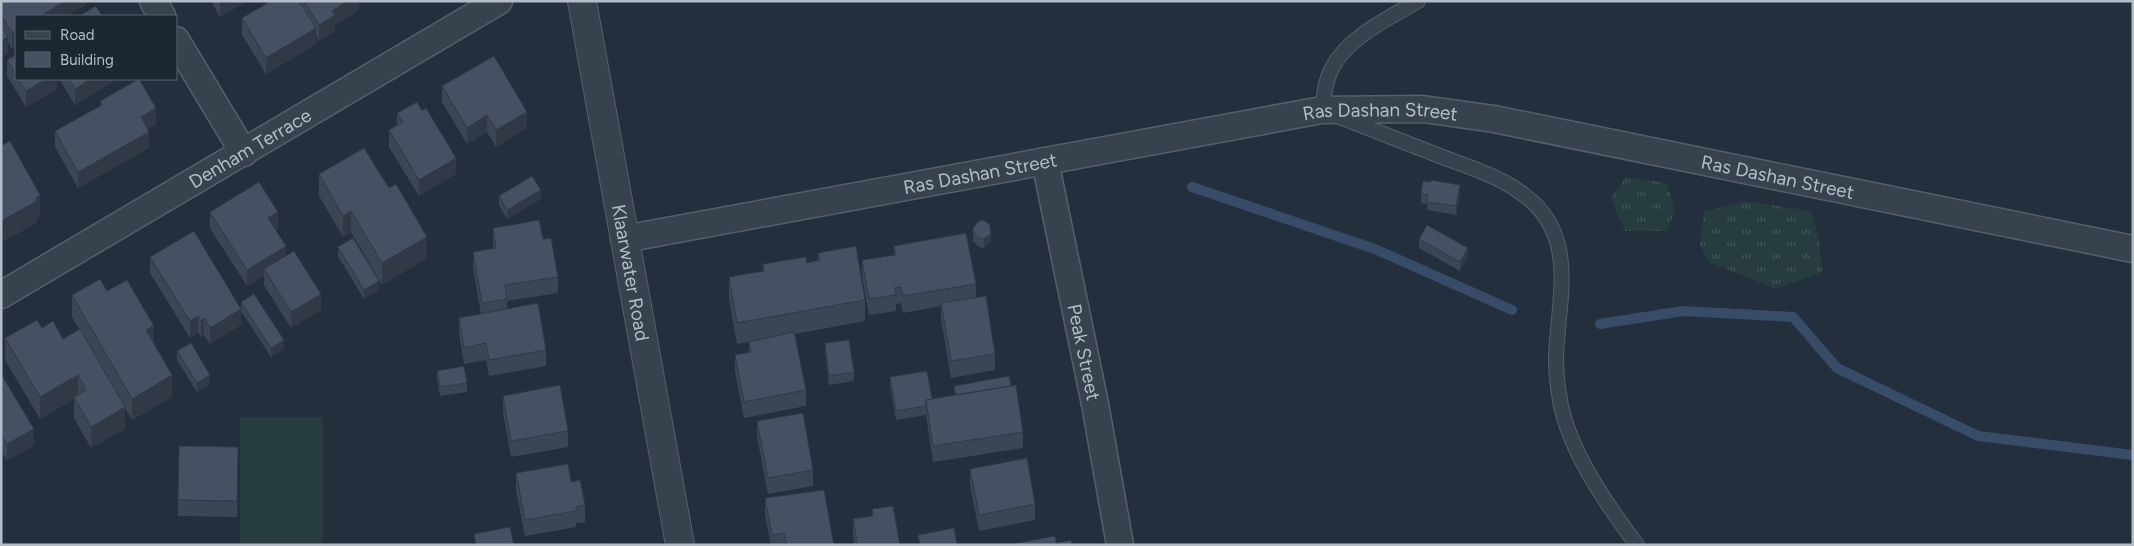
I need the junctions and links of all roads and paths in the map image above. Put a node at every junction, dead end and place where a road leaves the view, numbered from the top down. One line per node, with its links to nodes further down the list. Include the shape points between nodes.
1 (153, 1): 5 (street)
2 (499, 1): 8 (street, Denham Terrace)
3 (582, 1): 10 (street, Klaarwater Road)
4 (1418, 1): 7 (lane, via 1366,32 1340,56 1327,81)
5 (161, 15)
6 (178, 43): 8 (street)
7 (1322, 110): 9 (street, Ras Dashan Street); 11 (street, Ras Dashan Street, via 1423,109 1494,119); 15 (lane, via 1484,173 1525,195 1543,212 1559,244 1562,266 1556,358 1561,407 1577,449 1608,505)
8 (244, 153): 12 (street, Denham Terrace)
9 (1045, 160): 10 (street, Ras Dashan Street); 14 (street, Peak Street)
10 (624, 239): 13 (street, Klaarwater Road)
11 (2133, 249)
12 (1, 295)
13 (680, 545)
14 (1120, 545)
15 (1637, 545)

